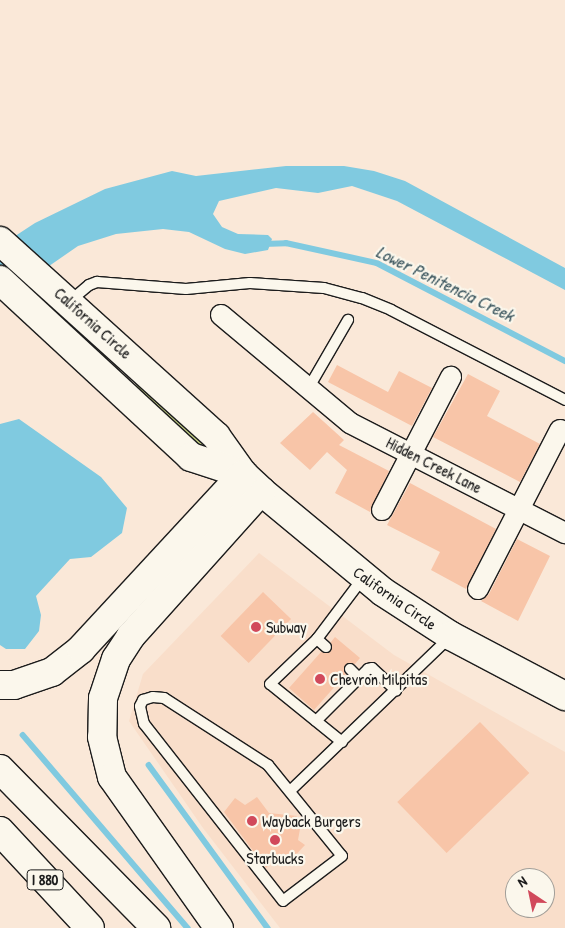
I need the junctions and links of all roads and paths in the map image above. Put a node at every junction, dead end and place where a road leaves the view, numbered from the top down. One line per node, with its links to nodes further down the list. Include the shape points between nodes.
1 (0, 241): 3 (main road, California Circle)
2 (0, 280): 11 (main road, California Circle, via 191,457)
3 (69, 302): 8 (lane, via 97,282 186,289 250,283 324,288 391,310); 11 (main road, California Circle, via 216,436)
4 (221, 315): 7 (street, Hidden Creek Lane)
5 (348, 320): 7 (lane)
6 (451, 377): 10 (street)
7 (308, 389): 10 (street, Hidden Creek Lane, via 350,423)
8 (565, 400)
9 (560, 430): 12 (street)
10 (412, 454): 12 (street, Hidden Creek Lane); 13 (street)
11 (252, 483): 15 (main road, California Circle); 22 (main road, via 81,649 52,672 14,685); 32 (main road, via 131,636 116,658 103,698 102,738 112,776)
12 (519, 509): 14 (street, Hidden Creek Lane); 16 (street)
13 (382, 510)
14 (565, 533)
15 (364, 577): 17 (main road, California Circle); 18 (lane)
16 (478, 589)
17 (451, 636): 23 (lane); 24 (main road, California Circle)
18 (317, 639): 19 (lane); 25 (lane, via 270,684)
19 (326, 647)
20 (350, 669): 21 (lane)
21 (359, 678): 23 (lane, via 372,668); 25 (lane)
22 (0, 685)
23 (396, 690): 26 (lane)
24 (565, 696)
25 (316, 721): 26 (lane)
26 (342, 742): 28 (lane)
27 (0, 769): 31 (main road)
28 (291, 790): 28 (lane, via 268,765 164,698 148,697 140,706 141,719 160,747 283,901 342,856)
29 (0, 831): 30 (main road, I 880)
30 (90, 928)
31 (156, 928)
32 (219, 928)

